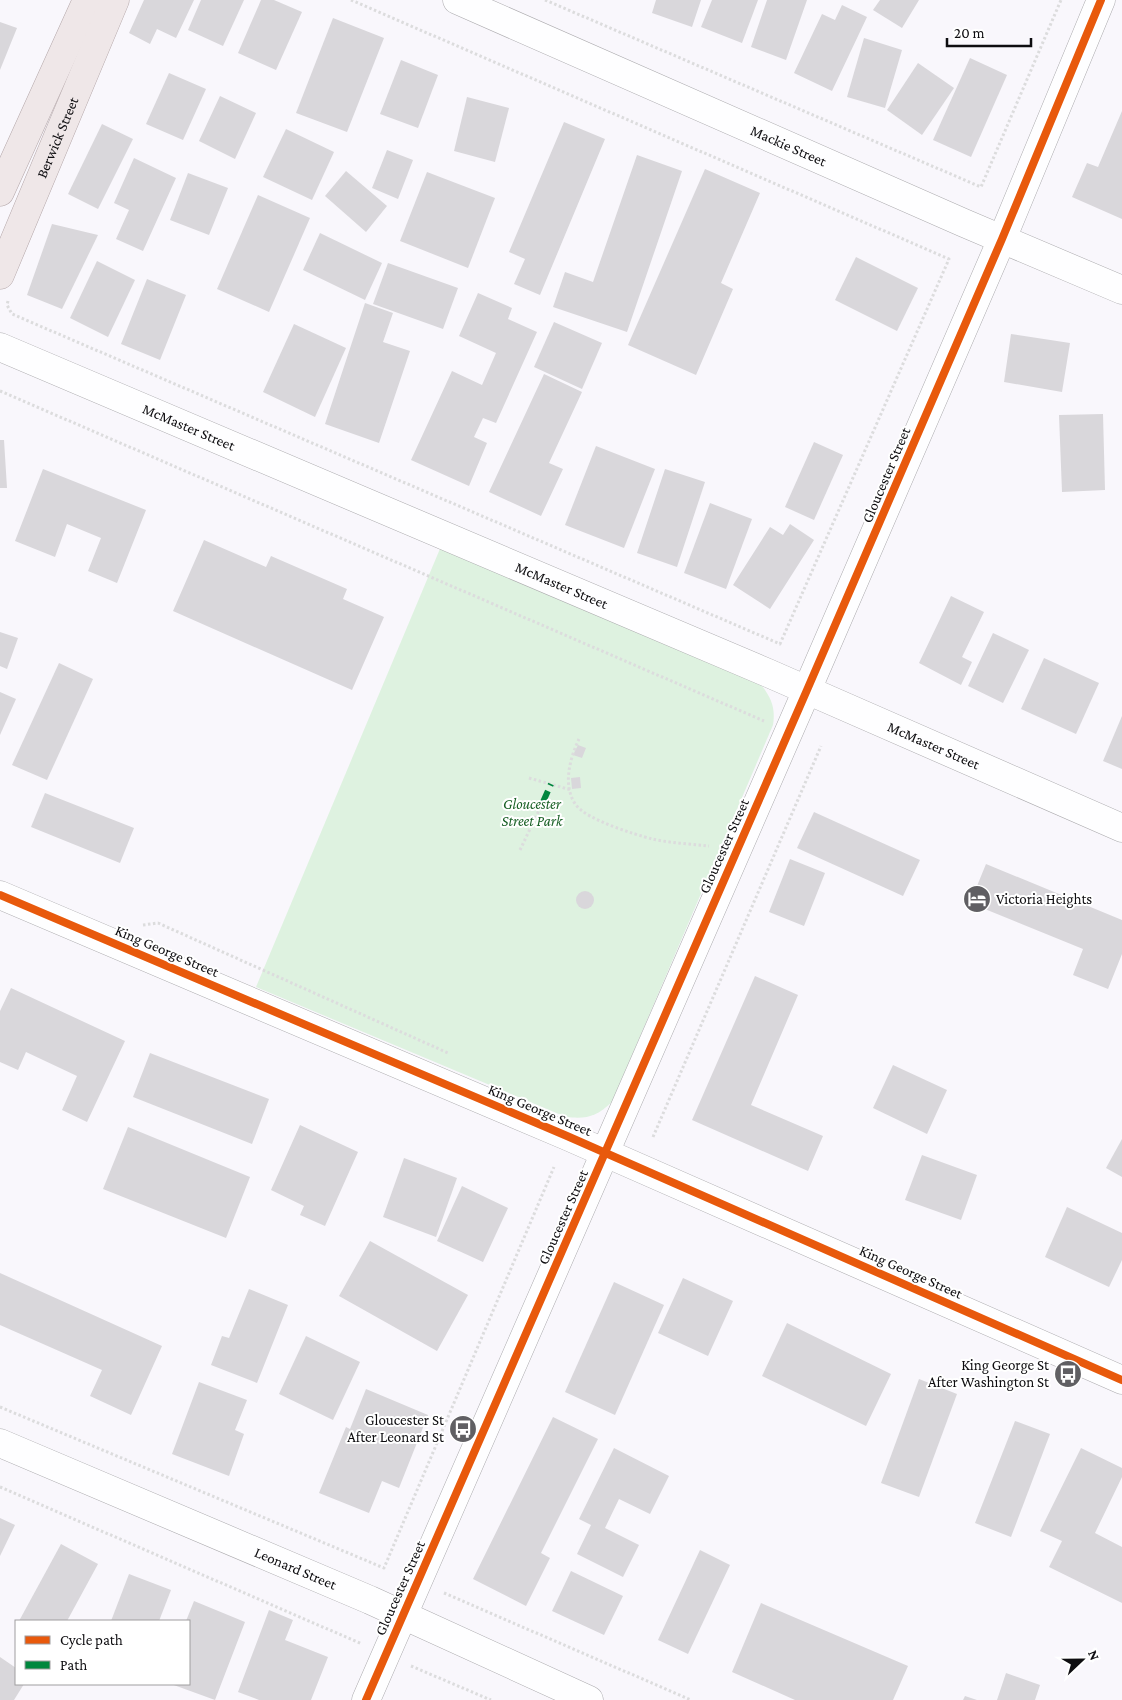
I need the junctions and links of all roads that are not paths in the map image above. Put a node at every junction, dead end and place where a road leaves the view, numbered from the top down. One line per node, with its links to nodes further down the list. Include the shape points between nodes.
1 (87, 0): 5 (main road, Berwick Street)
2 (115, 0): 7 (main road, Berwick Street)
3 (457, 0): 6 (street, Mackie Street)
4 (1101, 0): 6 (street, Gloucester Street)
5 (0, 192)
6 (1002, 239): 8 (street, Mackie Street); 10 (street, Gloucester Street)
7 (0, 275)
8 (1122, 290)
9 (0, 347): 10 (street, McMaster Street)
10 (807, 690): 11 (street, McMaster Street); 13 (street, Gloucester Street)
11 (1122, 828)
12 (0, 895): 13 (street, King George Street)
13 (606, 1153): 14 (street, King George Street); 16 (street, Gloucester Street)
14 (1122, 1380)
15 (0, 1443): 16 (street, Leonard Street)
16 (404, 1616): 17 (street, Gloucester Street); 18 (street, Leonard Street)
17 (366, 1700)
18 (589, 1700)

